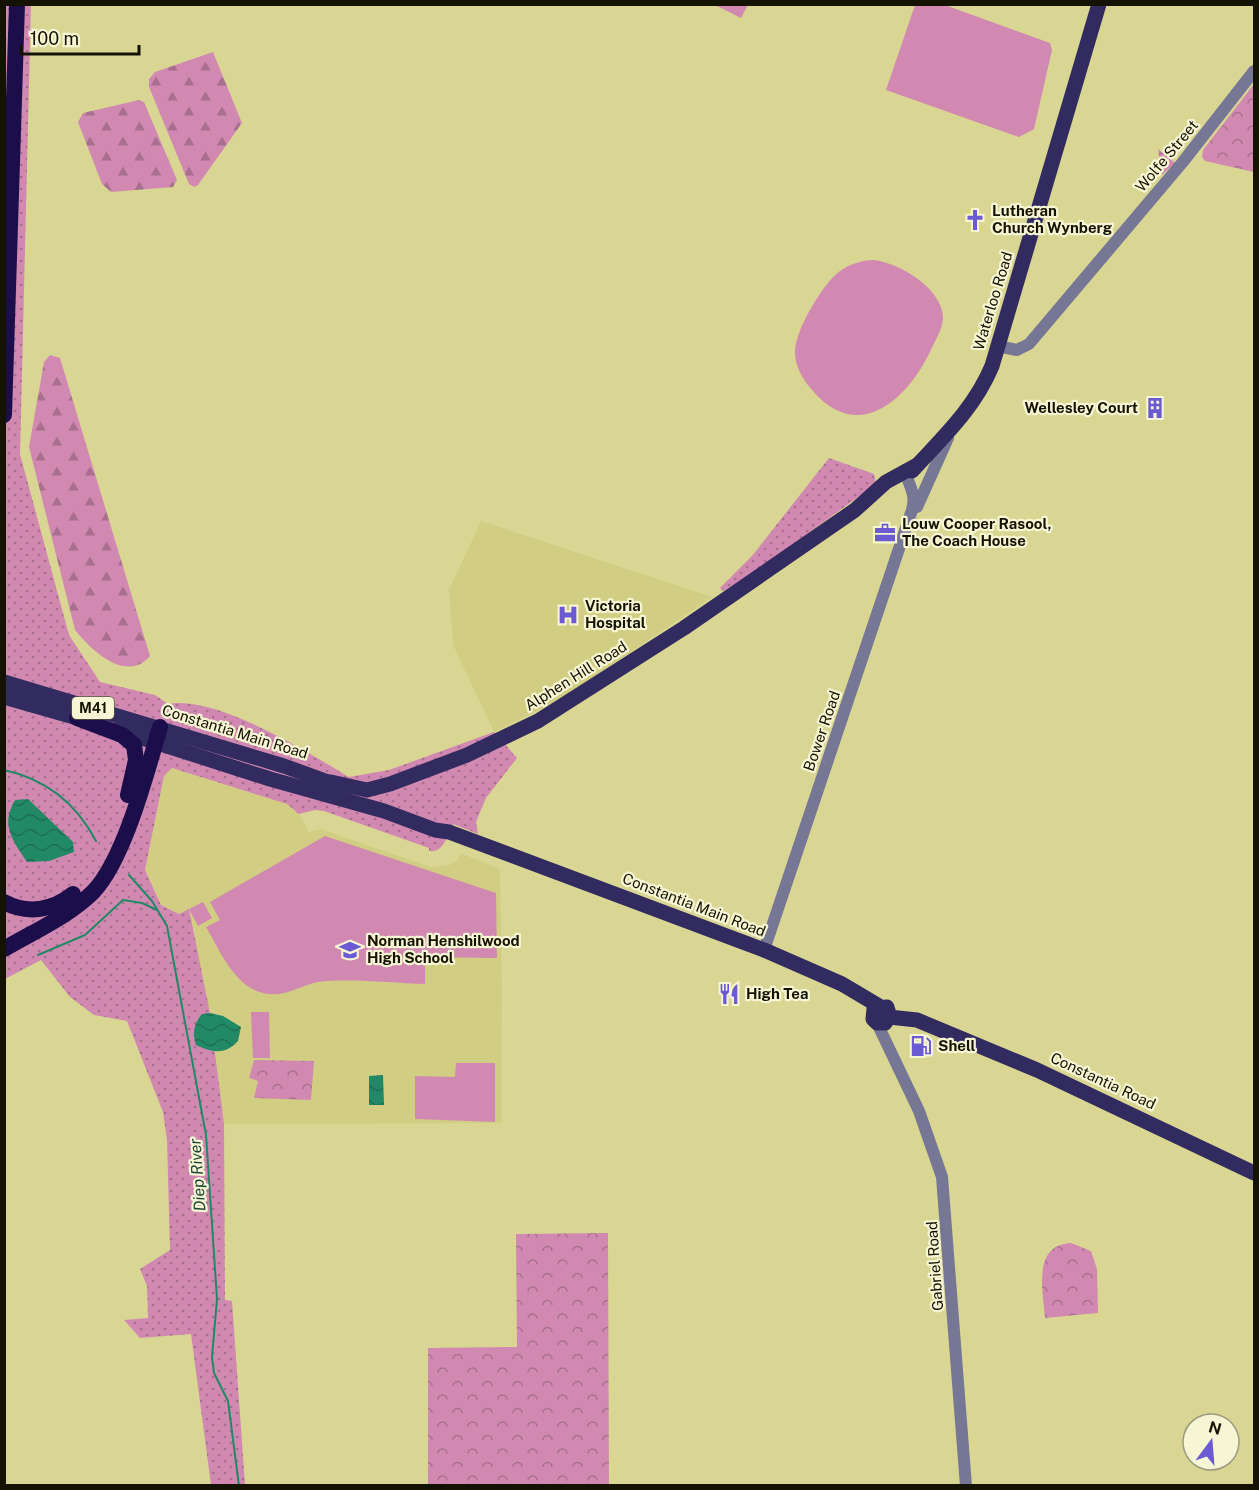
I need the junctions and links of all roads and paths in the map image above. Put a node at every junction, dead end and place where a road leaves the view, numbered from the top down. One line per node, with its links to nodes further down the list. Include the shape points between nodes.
1 (17, 4): 5 (highway)
2 (1099, 4): 4 (main road, Waterloo Road)
3 (1254, 71): 4 (street, Wolfe Street, via 1029,344 1017,350)
4 (998, 346): 6 (main road, Waterloo Road, via 978,397)
5 (4, 415)
6 (954, 427): 7 (main road, Alphen Hill Road); 8 (street, Bower Road)
7 (910, 470): 8 (street, Bower Road, via 914,496); 14 (main road, Alphen Hill Road, via 684,628 569,702 501,740)
8 (909, 521): 21 (street, Bower Road)
9 (4, 682): 12 (main road, Constantia Main Road / M41)
10 (4, 697): 11 (main road, Constantia Main Road / M41)
11 (77, 718): 12 (main road, Constantia Main Road / M41); 15 (highway, via 122,735 132,743 136,757)
12 (154, 733): 13 (main road, Constantia Main Road / M41); 15 (highway); 16 (main road, Constantia Main Road / M41, via 270,779); 20 (highway, via 121,848 106,875 76,905)
13 (331, 782): 14 (main road, Alphen Hill Road, via 367,790); 17 (main road, Constantia Main Road / M41)
14 (390, 784): 17 (main road, Alphen Hill Road)
15 (128, 795): 19 (highway, via 104,856 84,885 58,904 41,910)
16 (338, 797): 17 (main road); 18 (main road, Constantia Main Road / M41)
17 (373, 798): 18 (main road, Constantia Main Road / M41, via 437,823)
18 (449, 832): 21 (main road, Constantia Main Road / M41)
19 (4, 902)
20 (4, 949)
21 (764, 950): 22 (main road, Constantia Main Road / M41, via 823,975)
22 (882, 1015): 23 (main road, Constantia Road / M41, via 906,1012); 24 (street, Gabriel Road, via 893,1055 931,1140 944,1187)
23 (1254, 1173)
24 (966, 1485)

